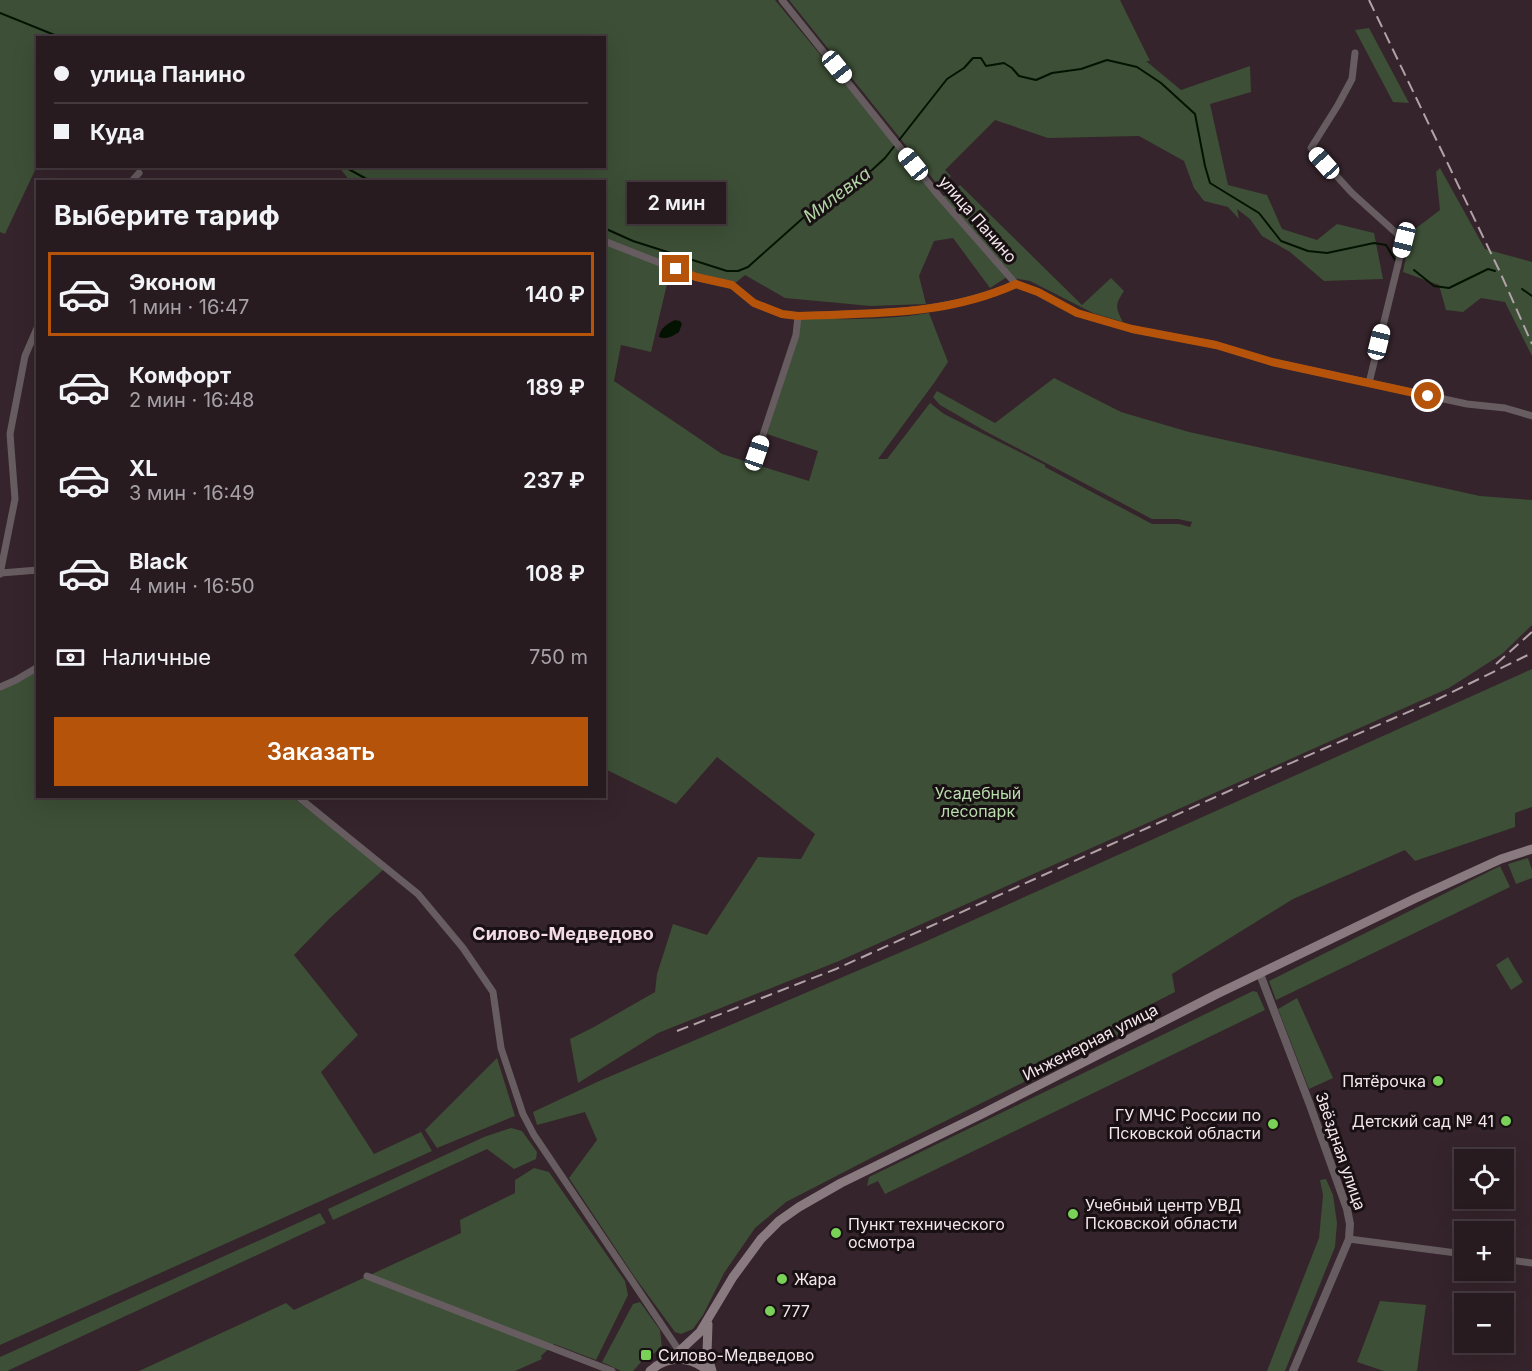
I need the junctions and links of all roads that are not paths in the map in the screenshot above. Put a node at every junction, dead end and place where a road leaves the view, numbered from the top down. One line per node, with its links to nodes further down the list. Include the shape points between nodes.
1 (782, 0): 6 (street, улица Панино)
2 (1356, 53): 9 (street, via 1352,79 1311,148 1352,193 1404,240)
3 (139, 173): 4 (street)
4 (133, 180)
5 (606, 242): 7 (street, via 696,277 732,285 754,303)
6 (1016, 284): 7 (street, via 939,308); 9 (street, улица Панино, via 1092,318)
7 (798, 316): 11 (street, via 796,335)
8 (36, 331): 13 (street, via 25,356 10,434 15,499)
9 (1369, 383): 10 (street, улица Панино)
10 (1532, 416)
11 (757, 453)
12 (36, 570): 13 (street)
13 (1, 574)
14 (36, 668): 15 (street)
15 (0, 687)
16 (299, 798): 25 (street, via 418,894 463,948 493,992 501,1048 534,1135)
17 (1532, 849): 18 (main road, Инженерная улица, via 1416,898)
18 (1260, 974): 19 (street, Звёздная улица, via 1347,1209); 24 (main road, Инженерная улица, via 799,1207 761,1239)
19 (1349, 1239): 20 (street); 30 (street, Звёздная улица)
20 (1454, 1253)
21 (1514, 1261): 22 (street)
22 (1532, 1263)
23 (367, 1276): 27 (street)
24 (708, 1321): 25 (main road, Инженерная улица); 29 (main road, Инженерная улица)
25 (680, 1352): 26 (main road, Инженерная улица)
26 (671, 1359): 28 (main road, Инженерная улица); 29 (main road, Инженерная улица, via 697,1363)
27 (612, 1371)
28 (650, 1371)
29 (710, 1371)
30 (1293, 1371)

